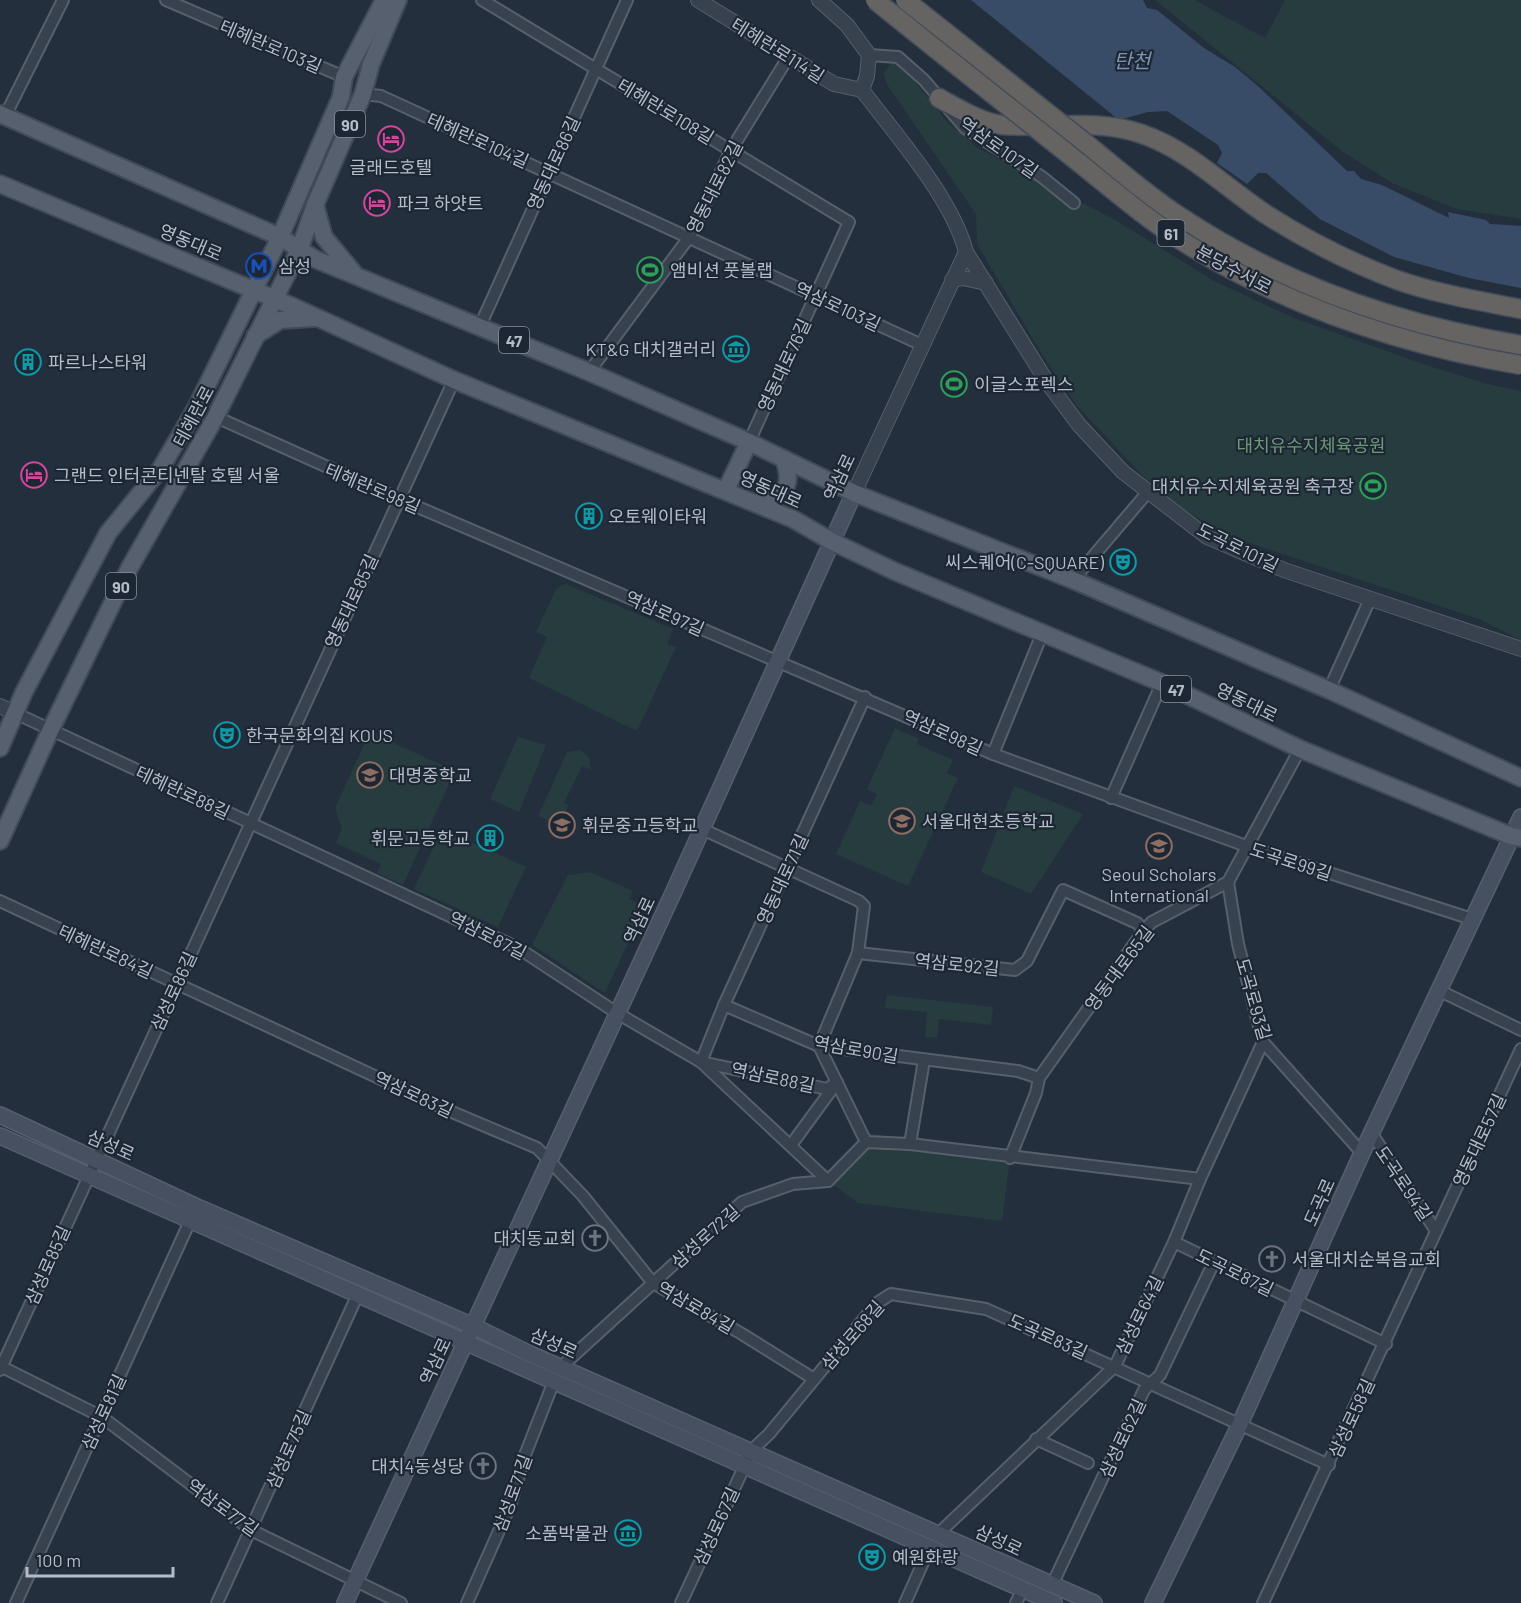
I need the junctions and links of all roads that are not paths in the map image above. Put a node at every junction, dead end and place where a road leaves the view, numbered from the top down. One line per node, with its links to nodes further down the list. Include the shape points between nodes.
1 (63, 0): 18 (street)
2 (166, 0): 14 (street, 테헤란로103길)
3 (384, 0): 14 (main road, 테헤란로 / 90)
4 (398, 0): 16 (main road, 테헤란로 / 90)
5 (483, 0): 13 (street, 테헤란로108길)
6 (627, 0): 13 (street, 영동대로86길)
7 (698, 0): 12 (street, 테헤란로114길)
8 (819, 0): 11 (street, via 847,25)
9 (875, 0): 41 (highway, 분당수서로 / 61, bridge, via 1138,210 1208,256 1294,299 1378,331)
10 (905, 0): 40 (highway, 분당수서로 / 61, bridge, via 1145,192 1225,244 1286,275 1381,312 1443,330)
11 (869, 55): 15 (street); 17 (street, 역삼로107길, via 898,57)
12 (789, 56): 15 (street, 테헤란로114길, via 834,84); 19 (street, 영동대로82길)
13 (597, 69): 19 (street, 테헤란로108길); 20 (street, 영동대로86길)
14 (344, 77): 26 (main road, 테헤란로 / 90, via 341,97)
15 (862, 90): 28 (street, via 935,190 960,230)
16 (363, 94): 20 (street, 테헤란로104길, via 381,96); 23 (main road, 테헤란로 / 90)
17 (939, 98): 22 (street, 역삼로107길, via 965,128 1016,158); 35 (highway, bridge, via 976,117 1001,124 1088,124 1143,134 1191,159 1305,238 1350,260 1399,280)
18 (3, 115): 26 (main road, 영동대로 / 47)
19 (731, 150): 24 (street, 테헤란로108길); 25 (street, 영동대로82길)
20 (548, 172): 25 (street, 테헤란로104길); 37 (street, 영동대로86길)
21 (0, 184): 32 (main road, 영동대로 / 47)
22 (1074, 203)
23 (315, 205): 27 (main road, 테헤란로 / 90); 29 (main road, via 324,237)
24 (849, 222): 33 (street, 영동대로76길)
25 (690, 236): 33 (street, 역삼로103길); 42 (street, 영동대로82길)
26 (280, 237): 27 (main road, 영동대로 / 47); 32 (main road, 테헤란로 / 90)
27 (300, 248): 29 (main road, 영동대로 / 47, via 315,259); 34 (main road, 테헤란로 / 90)
28 (966, 252): 30 (street, 역삼로); 31 (street, 도곡로101길)
29 (355, 274): 37 (main road, 영동대로 / 47)
30 (952, 280): 31 (street); 39 (street, 역삼로)
31 (987, 283): 49 (street, 도곡로101길, via 1047,382 1079,424)
32 (254, 291): 34 (main road, 영동대로 / 47); 44 (main road, 테헤란로 / 90)
33 (816, 297): 39 (street, 역삼로103길); 46 (street, 영동대로76길)
34 (273, 300): 36 (main road, 영동대로 / 47); 38 (main road, 테헤란로 / 90)
35 (1521, 309)
36 (318, 318): 38 (main road, via 280,320); 43 (main road, 영동대로 / 47)
37 (480, 326): 42 (main road, 영동대로 / 47)
38 (254, 337): 45 (main road, 테헤란로 / 90)
39 (922, 345): 50 (street, 역삼로)
40 (1521, 345)
41 (1521, 365)
42 (589, 372): 46 (main road, 영동대로 / 47)
43 (454, 380): 48 (main road, 영동대로 / 47); 51 (street, 영동대로85길)
44 (196, 408): 45 (street, 테헤란로98길); 63 (main road, 테헤란로 / 90, via 161,468 108,533)
45 (215, 418): 51 (street, 테헤란로98길); 65 (main road, 테헤란로 / 90, via 130,567)
46 (749, 442): 47 (main road, 영동대로 / 47); 48 (main road)
47 (784, 459): 50 (main road, 영동대로 / 47); 52 (main road, via 789,476 785,489)
48 (726, 490): 52 (main road, 영동대로 / 47)
49 (1147, 493): 55 (street); 56 (street, 도곡로101길, via 1207,537 1284,570)
50 (854, 494): 53 (main road, 역삼로); 55 (main road, 영동대로 / 47)
51 (399, 499): 54 (street, 테헤란로98길); 72 (street, 영동대로85길)
52 (756, 503): 53 (main road, 영동대로 / 47)
53 (831, 541): 57 (main road, 영동대로 / 47); 59 (main road, 역삼로)
54 (552, 564): 59 (street, 역삼로97길)
55 (1073, 580): 61 (main road, 영동대로 / 47)
56 (1370, 599): 58 (street, 도곡로101길); 61 (street)
57 (1042, 634): 60 (main road, 영동대로 / 47); 68 (street)
58 (1521, 649)
59 (776, 663): 62 (street, 역삼로98길); 73 (main road, 역삼로)
60 (1162, 683): 67 (main road, 영동대로 / 47); 70 (street)
61 (1329, 690): 69 (main road, 영동대로 / 47)
62 (865, 697): 68 (street, 역삼로98길); 77 (street, 영동대로71길)
63 (7, 709): 65 (street, 테헤란로88길); 66 (main road, 테헤란로 / 90)
64 (0, 723): 66 (main road)
65 (51, 729): 72 (street, 테헤란로88길); 75 (main road, 테헤란로 / 90)
66 (2, 745)
67 (1300, 749): 74 (main road, 영동대로 / 47); 76 (street)
68 (993, 754): 70 (street, 역삼로98길)
69 (1521, 778)
70 (1110, 798): 76 (street, 도곡로99길)
71 (1521, 817): 74 (main road, 도곡로)
72 (251, 824): 78 (street, 테헤란로88길); 84 (street, 삼성로86길)
73 (702, 829): 77 (street); 87 (main road, 역삼로)
74 (1516, 837): 81 (main road, 도곡로)
75 (0, 841)
76 (1249, 847): 79 (street); 81 (street, 도곡로99길)
77 (788, 869): 83 (street, via 864,906); 86 (street, 영동대로71길)
78 (352, 871): 87 (street, 역삼로87길, via 518,948)
79 (1228, 882): 82 (street, 영동대로65길); 90 (street, 도곡로93길, via 1238,944)
80 (0, 901): 84 (street, 테헤란로84길)
81 (1472, 919): 85 (main road, 도곡로)
82 (1144, 930): 83 (street, 역삼로92길, via 1137,923 1063,890 1027,961 1015,970); 95 (street, 영동대로65길)
83 (858, 953): 91 (street)
84 (176, 983): 89 (street, 테헤란로84길); 105 (street, 삼성로86길)
85 (1438, 990): 88 (street); 98 (main road, 도곡로)
86 (724, 1005): 91 (street, 역삼로90길); 94 (street, 영동대로71길)
87 (617, 1013): 94 (street, 역삼로88길); 106 (main road, 역삼로)
88 (1521, 1030)
89 (278, 1031): 106 (street, 역삼로83길, via 537,1148)
90 (1263, 1042): 103 (street, 도곡로93길); 108 (street, 삼성로64길)
91 (819, 1046): 93 (street, 역삼로90길); 96 (street)
92 (1521, 1049): 111 (street, 영동대로57길)
93 (924, 1060): 95 (street, 역삼로90길, via 1018,1071); 101 (street, 역삼로90길)
94 (701, 1062): 96 (street, 역삼로88길, via 827,1089); 102 (street, 역삼로88길)
95 (1039, 1078): 104 (street, 영동대로65길)
96 (837, 1082): 100 (street); 102 (street, 역삼로88길)
97 (0, 1115): 105 (main road, 삼성로)
98 (1372, 1134): 103 (main road, 도곡로); 111 (street, 도곡로94길)
99 (0, 1136): 107 (main road, 삼성로)
100 (866, 1142): 101 (street); 109 (street)
101 (910, 1144): 104 (street)
102 (791, 1145): 109 (street, 역삼로88길)
103 (1362, 1153): 116 (main road, 도곡로)
104 (1011, 1158): 108 (street)
105 (95, 1159): 107 (street, 삼성로85길); 118 (main road, 삼성로)
106 (549, 1160): 114 (street, 역삼로84길); 118 (main road, 역삼로)
107 (87, 1177): 110 (main road, 삼성로); 122 (street, 삼성로85길)
108 (1200, 1179): 112 (street, 삼성로64길)
109 (828, 1181): 114 (street, 삼성로72길, via 793,1184 742,1202)
110 (190, 1221): 115 (main road, 삼성로); 126 (street, 삼성로81길)
111 (1436, 1231): 120 (street, 삼성로58길)
112 (1174, 1242): 113 (street, 도곡로87길); 121 (street, 삼성로64길)
113 (1214, 1262): 116 (street, 도곡로87길); 125 (street, 삼성로62길)
114 (653, 1283): 123 (street, 삼성로72길); 124 (street, 역삼로84길)
115 (358, 1294): 119 (main road, 삼성로); 133 (street, 삼성로75길)
116 (1296, 1301): 120 (street, 도곡로87길); 127 (main road, 도곡로)
117 (986, 1309): 121 (street, 도곡로83길); 124 (street, 삼성로68길, via 885,1296)
118 (471, 1325): 119 (main road, 역삼로); 123 (main road, 삼성로)
119 (464, 1343): 123 (main road, 삼성로); 136 (main road, 역삼로)
120 (1386, 1344): 131 (street, 삼성로58길)
121 (1115, 1366): 125 (street, 도곡로83길); 128 (street, 삼성로64길)
122 (1, 1368): 126 (street, 역삼로77길)
123 (557, 1374): 129 (main road, 삼성로); 132 (main road, 삼성로); 143 (street, 삼성로71길, via 510,1506)
124 (814, 1379): 129 (street, 삼성로68길)
125 (1153, 1384): 127 (street, 도곡로83길); 137 (street, 삼성로62길, via 1144,1390)
126 (102, 1417): 133 (street, 역삼로77길); 139 (street, 삼성로81길)
127 (1240, 1424): 131 (street, 도곡로83길); 149 (main road, 도곡로)
128 (1036, 1439): 130 (street); 134 (street, 삼성로64길)
129 (752, 1450): 132 (main road); 132 (main road); 134 (main road, 삼성로)
130 (1088, 1463)
131 (1329, 1465): 150 (street, 삼성로58길)
132 (744, 1466): 135 (main road, 삼성로); 144 (street, 삼성로67길)
133 (251, 1530): 136 (street, 역삼로77길); 140 (street, 삼성로75길)
134 (938, 1534): 137 (main road, 삼성로)
135 (930, 1547): 138 (main road, 삼성로); 145 (street)
136 (355, 1581): 141 (main road, 역삼로); 142 (street, 역삼로77길)
137 (1052, 1585): 148 (main road, 삼성로)
138 (1023, 1588): 146 (street); 147 (main road, 삼성로)
139 (15, 1603)
140 (217, 1603)
141 (345, 1603)
142 (401, 1603)
143 (467, 1603)
144 (681, 1603)
145 (905, 1603)
146 (1016, 1603)
147 (1054, 1603)
148 (1094, 1603)
149 (1154, 1603)
150 (1263, 1603)

